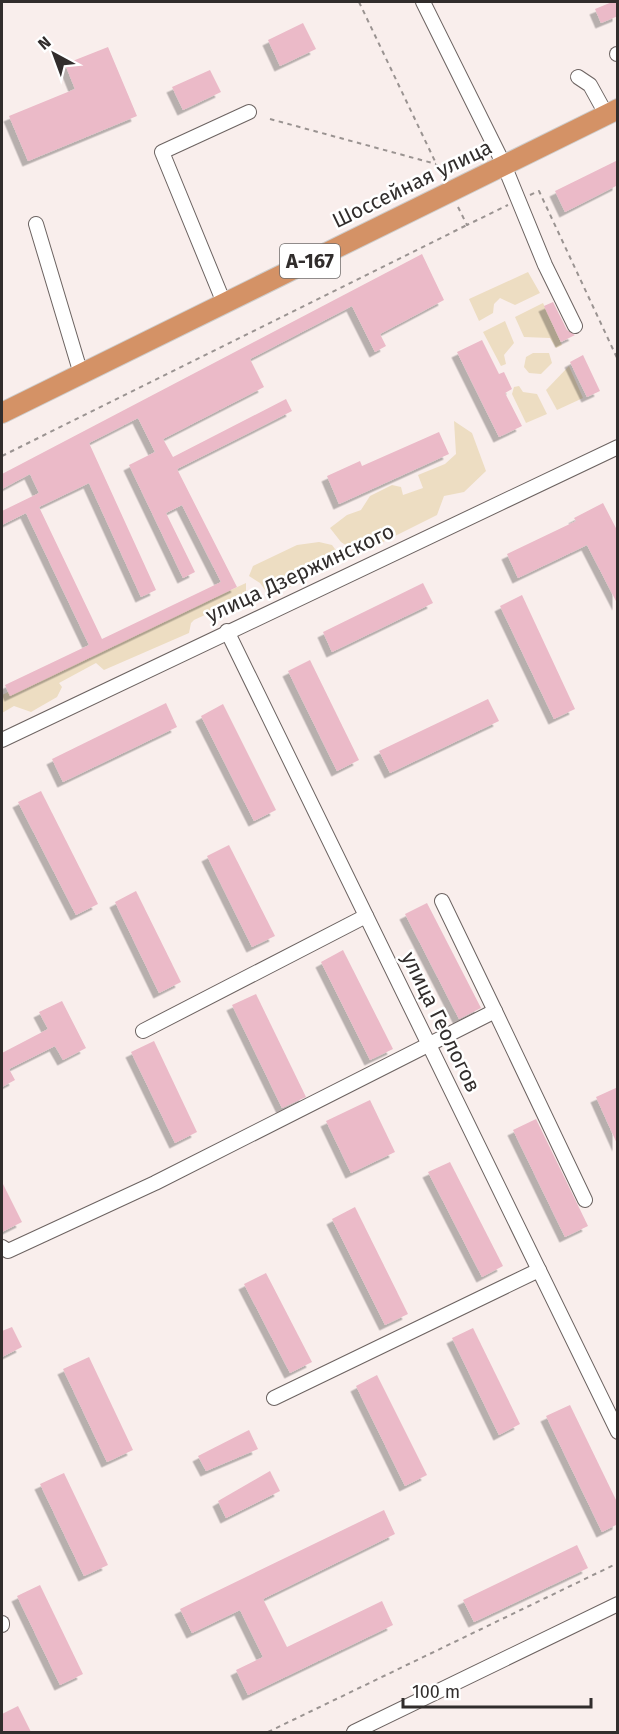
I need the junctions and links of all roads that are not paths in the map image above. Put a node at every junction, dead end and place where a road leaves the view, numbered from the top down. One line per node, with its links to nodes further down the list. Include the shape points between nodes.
1 (423, 2): 5 (street)
2 (578, 77): 4 (street, via 590,85)
3 (249, 112): 7 (street, via 162,152)
4 (612, 112): 5 (highway, Шоссейная улица / А-167)
5 (504, 165): 7 (highway, Шоссейная улица / А-167); 8 (street, via 540,255)
6 (36, 225): 9 (street)
7 (224, 303): 9 (highway, Шоссейная улица / А-167)
8 (575, 326)
9 (81, 374): 10 (highway, Шоссейная улица / А-167)
10 (2, 413)
11 (618, 447): 12 (street, улица Дзержинского)
12 (227, 631): 13 (street, улица Дзержинского); 15 (street, улица Геологов)
13 (2, 740)
14 (442, 901): 16 (street)
15 (366, 916): 17 (street); 18 (street, улица Геологов)
16 (495, 1011): 18 (street); 19 (street)
17 (143, 1031)
18 (429, 1044): 20 (street, via 155,1184 8,1251); 21 (street, улица Геологов)
19 (585, 1200)
20 (2, 1247)
21 (539, 1270): 22 (street); 23 (street, улица Геологов)
22 (274, 1398)
23 (618, 1432)
24 (618, 1604): 25 (street)
25 (354, 1732)

